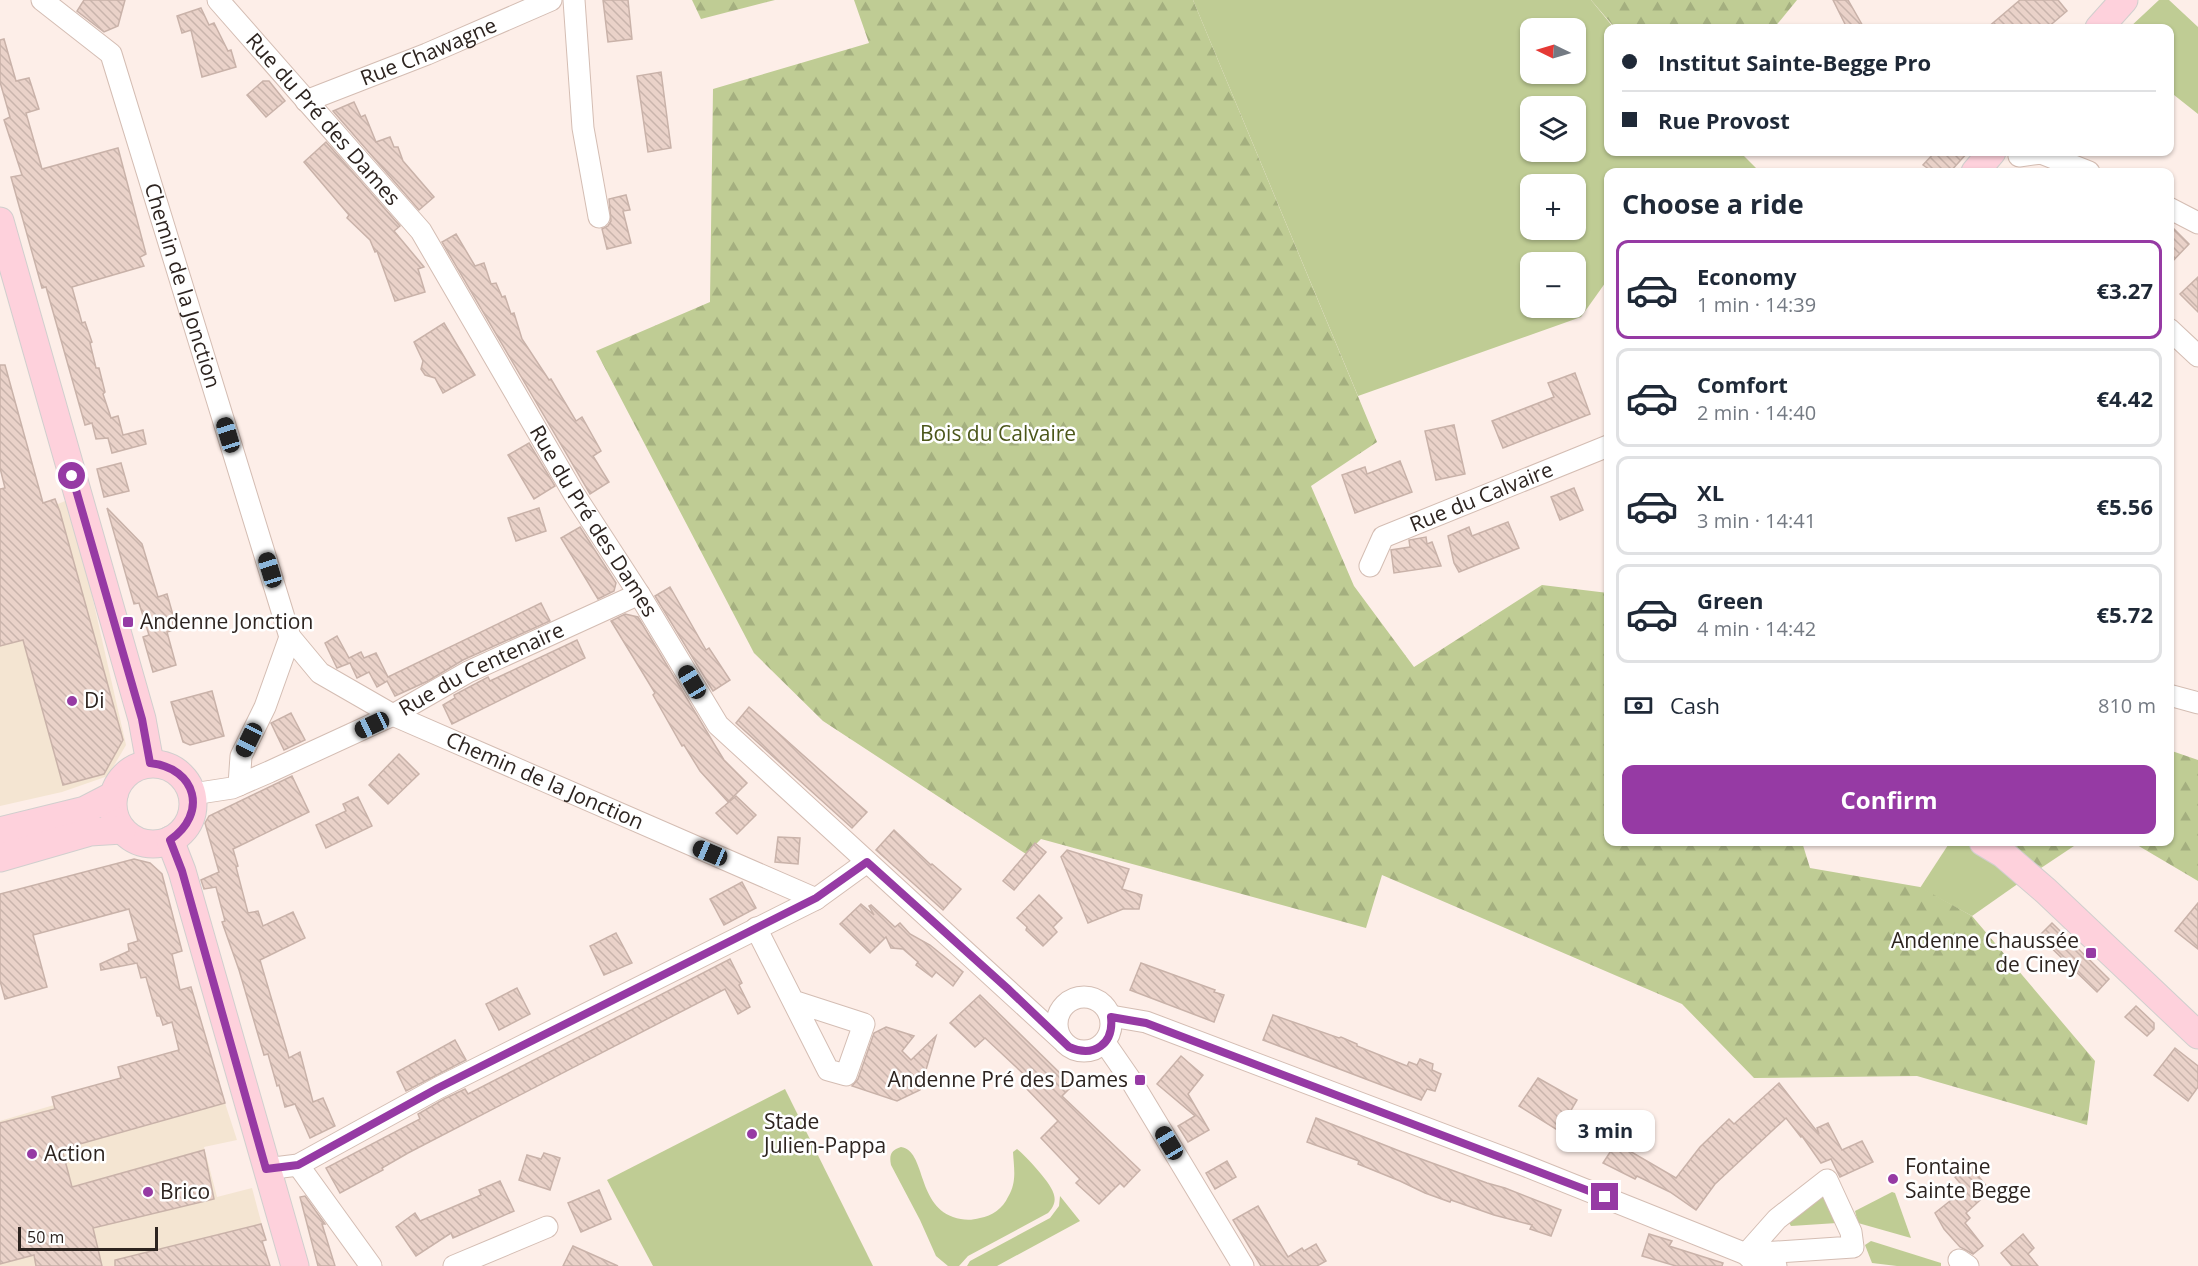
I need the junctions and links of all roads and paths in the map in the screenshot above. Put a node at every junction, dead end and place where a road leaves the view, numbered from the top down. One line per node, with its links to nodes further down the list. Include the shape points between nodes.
1 (42, 0): 23 (street, Chemin de la Jonction, via 111,54)
2 (218, 0): 7 (street, Rue du Pré des Dames)
3 (550, 0): 7 (street, Rue Chawagne)
4 (574, 0): 15 (street, via 583,128)
5 (2124, 0): 6 (main road)
6 (2103, 24)
7 (306, 101): 22 (street, Rue du Pré des Dames, via 422,231 574,494)
8 (1988, 156): 11 (main road)
9 (2019, 156): 12 (street)
10 (2049, 156): 13 (street)
11 (1978, 168)
12 (2032, 168)
13 (2079, 168)
14 (2174, 211): 17 (street)
15 (598, 217)
16 (0, 221): 27 (main road, via 142,719)
17 (2198, 223)
18 (2174, 333): 19 (street)
19 (2198, 356)
20 (1604, 448): 21 (street, Rue du Calvaire, via 1383,537)
21 (1370, 566)
22 (639, 594): 26 (street, Rue du Centenaire, via 468,672); 36 (street, Rue du Pré des Dames, via 718,725)
23 (290, 637): 26 (street, Chemin de la Jonction, via 320,672); 28 (street, via 265,707 241,756)
24 (2174, 696): 25 (street)
25 (2198, 703)
26 (393, 715): 28 (street, Rue du Centenaire); 37 (street, Chemin de la Jonction)
27 (150, 763): 29 (main road, via 177,771); 30 (main road, via 127,773)
28 (238, 785): 29 (street, Rue du Centenaire)
29 (192, 794): 33 (main road, via 189,821)
30 (114, 795): 31 (main road, via 114,813); 32 (main road, via 85,810)
31 (122, 830): 33 (main road, via 143,843); 35 (main road, via 90,832)
32 (0, 831)
33 (170, 840): 47 (main road)
34 (1990, 846): 43 (main road, via 2046,891)
35 (0, 858)
36 (867, 862): 37 (street); 39 (street, Rue du Pré des Dames)
37 (816, 898): 38 (street)
38 (756, 928): 40 (street); 46 (street, via 438,1088)
39 (1019, 999): 41 (street, Rue du Pré des Dames, via 1043,1007); 44 (street, Rue du Pré des Dames)
40 (793, 1001)
41 (1065, 1004): 42 (street, via 1083,996 1093,998 1101,1002); 44 (street, via 1057,1022)
42 (1111, 1017): 45 (street, via 1110,1035); 49 (street, via 1156,1026 1526,1166)
43 (2198, 1035)
44 (1062, 1040): 45 (street, via 1069,1047 1088,1052)
45 (1105, 1043): 53 (street)
46 (298, 1165): 47 (street); 51 (street)
47 (266, 1169): 50 (main road)
48 (547, 1227): 52 (street)
49 (1746, 1262): 49 (street, via 1853,1247 1851,1232 1827,1180 1777,1219); 54 (street, via 1751,1258)
50 (294, 1266)
51 (371, 1266)
52 (454, 1266)
53 (1243, 1266)
54 (1776, 1266)

